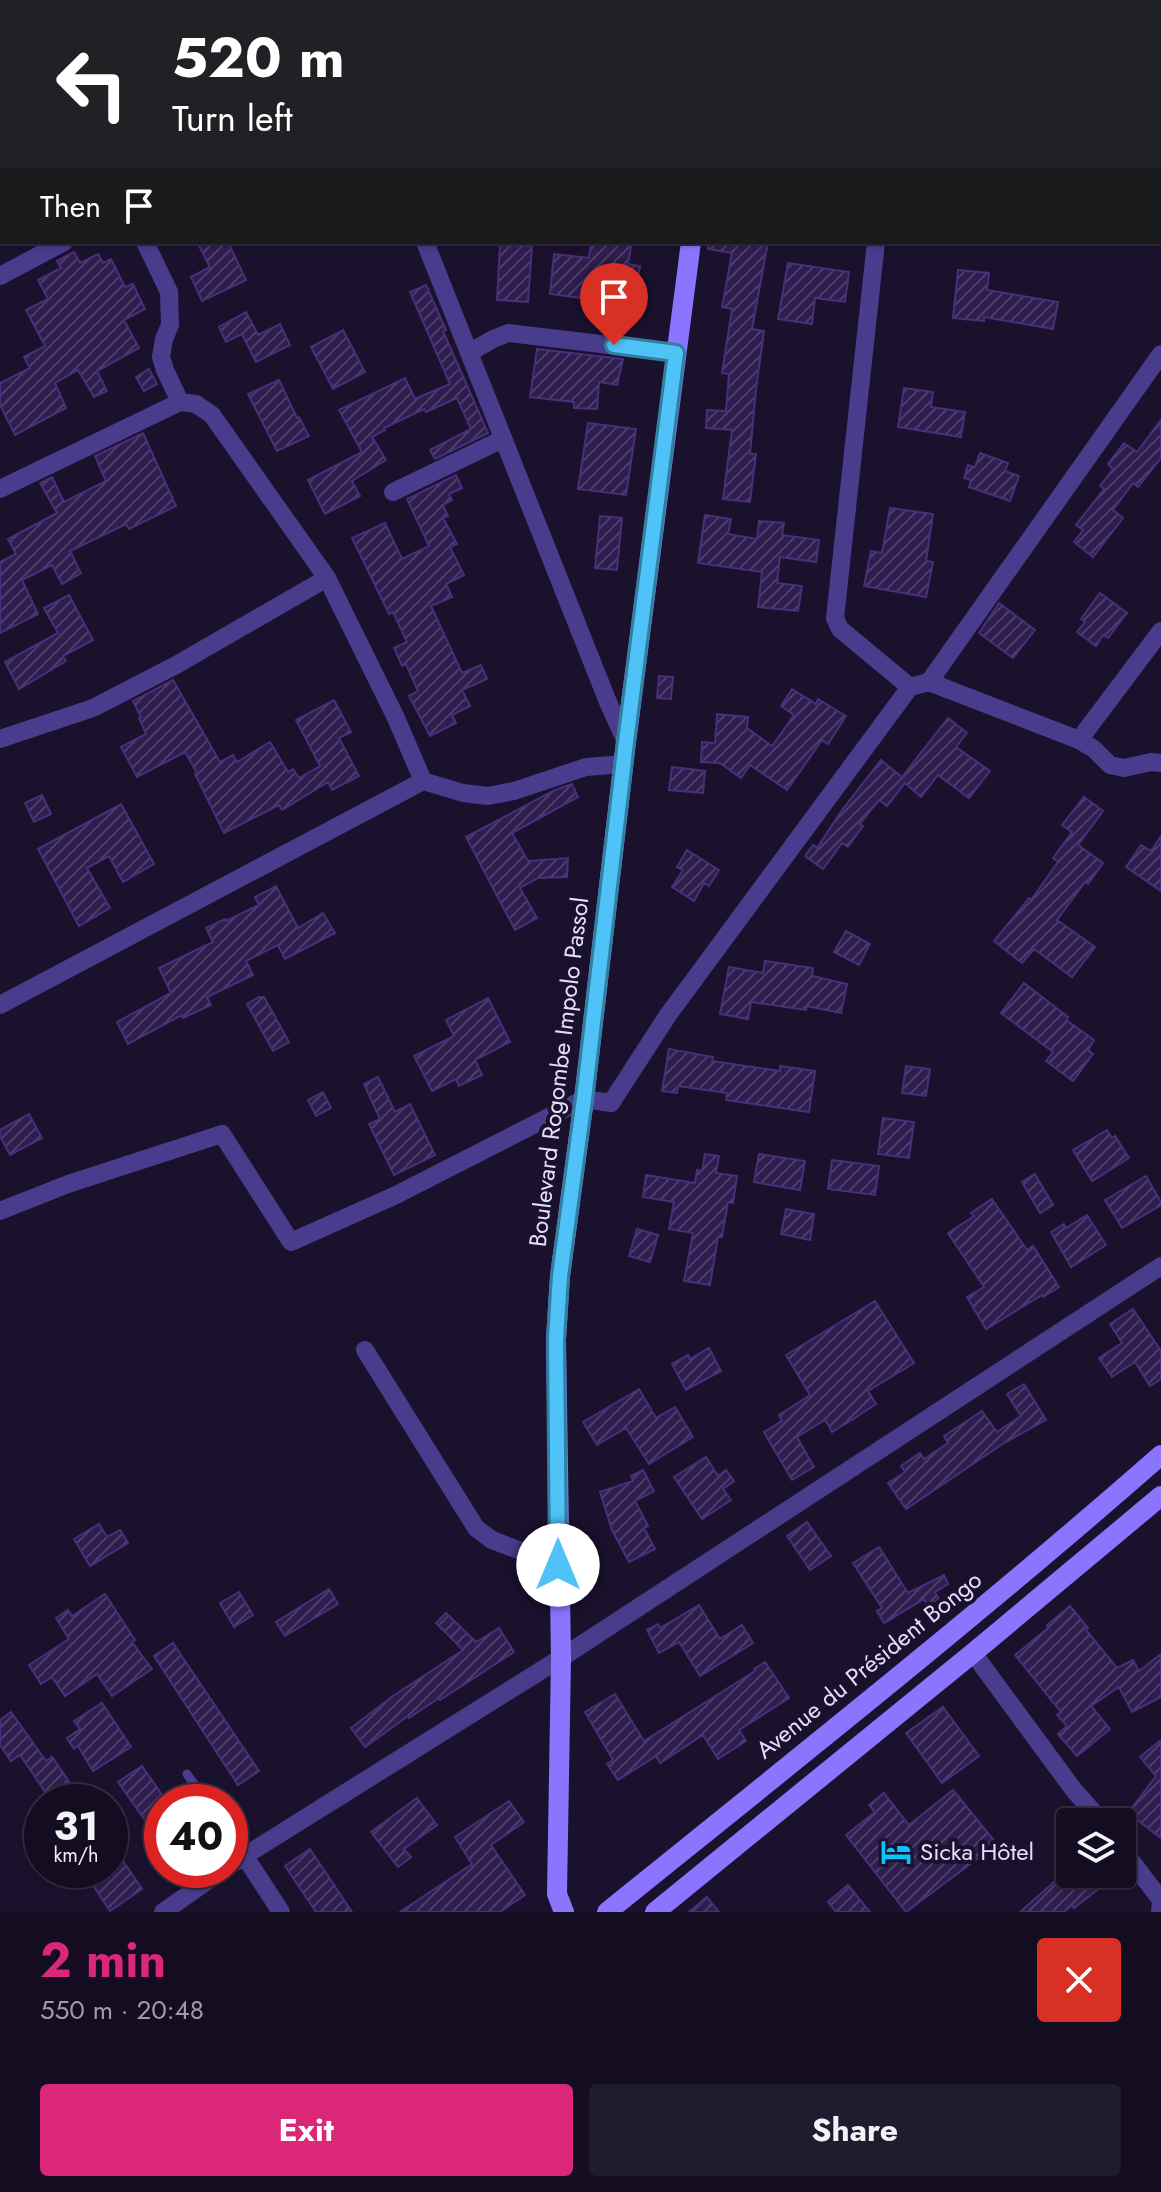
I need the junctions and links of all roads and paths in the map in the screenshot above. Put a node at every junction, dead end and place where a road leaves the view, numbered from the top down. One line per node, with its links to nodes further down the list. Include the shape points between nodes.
1 (60, 244): 6 (street)
2 (146, 244): 10 (street, via 169,292 170,325 161,357)
3 (426, 244): 7 (street)
4 (691, 244): 8 (street, Boulevard Rogombe Impolo Passol)
5 (876, 244): 17 (street, via 835,618 840,629)
6 (0, 276)
7 (469, 353): 8 (street, via 508,333); 11 (street)
8 (676, 353): 20 (street, Boulevard Rogombe Impolo Passol)
9 (1161, 354): 16 (street)
10 (180, 402): 12 (street); 14 (street, via 196,404 224,428)
11 (503, 439): 13 (street); 20 (street)
12 (0, 489)
13 (393, 492)
14 (327, 578): 18 (street, via 93,708); 23 (street)
15 (1161, 631): 19 (street)
16 (929, 682): 17 (street); 19 (street)
17 (910, 687): 25 (street, via 668,1015 611,1103)
18 (0, 739)
19 (1079, 740): 21 (street, via 1110,765)
20 (626, 742): 22 (street, Boulevard Rogombe Impolo Passol)
21 (1161, 763)
22 (624, 764): 23 (street, via 586,767 488,796); 25 (street, Boulevard Rogombe Impolo Passol)
23 (423, 781): 24 (street)
24 (0, 1005)
25 (584, 1099): 26 (street, via 291,1242 222,1134); 31 (street, Boulevard Rogombe Impolo Passol, via 556,1339)
26 (0, 1211)
27 (1161, 1266): 33 (street)
28 (365, 1350): 31 (street, via 476,1528 492,1540)
29 (1161, 1455): 44 (street, Avenue du Président Bongo)
30 (1161, 1496): 32 (street)
31 (558, 1565): 33 (street, Boulevard Rogombe Impolo Passol)
32 (973, 1653): 36 (street); 45 (street)
33 (561, 1658): 37 (street); 41 (street, Boulevard Rogombe Impolo Passol)
34 (187, 1774): 35 (lane)
35 (194, 1784)
36 (1091, 1808)
37 (248, 1853)
38 (1136, 1867): 46 (street, via 1161,1900)
39 (248, 1873): 43 (street)
40 (197, 1888): 42 (street)
41 (558, 1906)
42 (163, 1912)
43 (281, 1912)
44 (607, 1912)
45 (655, 1912)
46 (1160, 1912)

